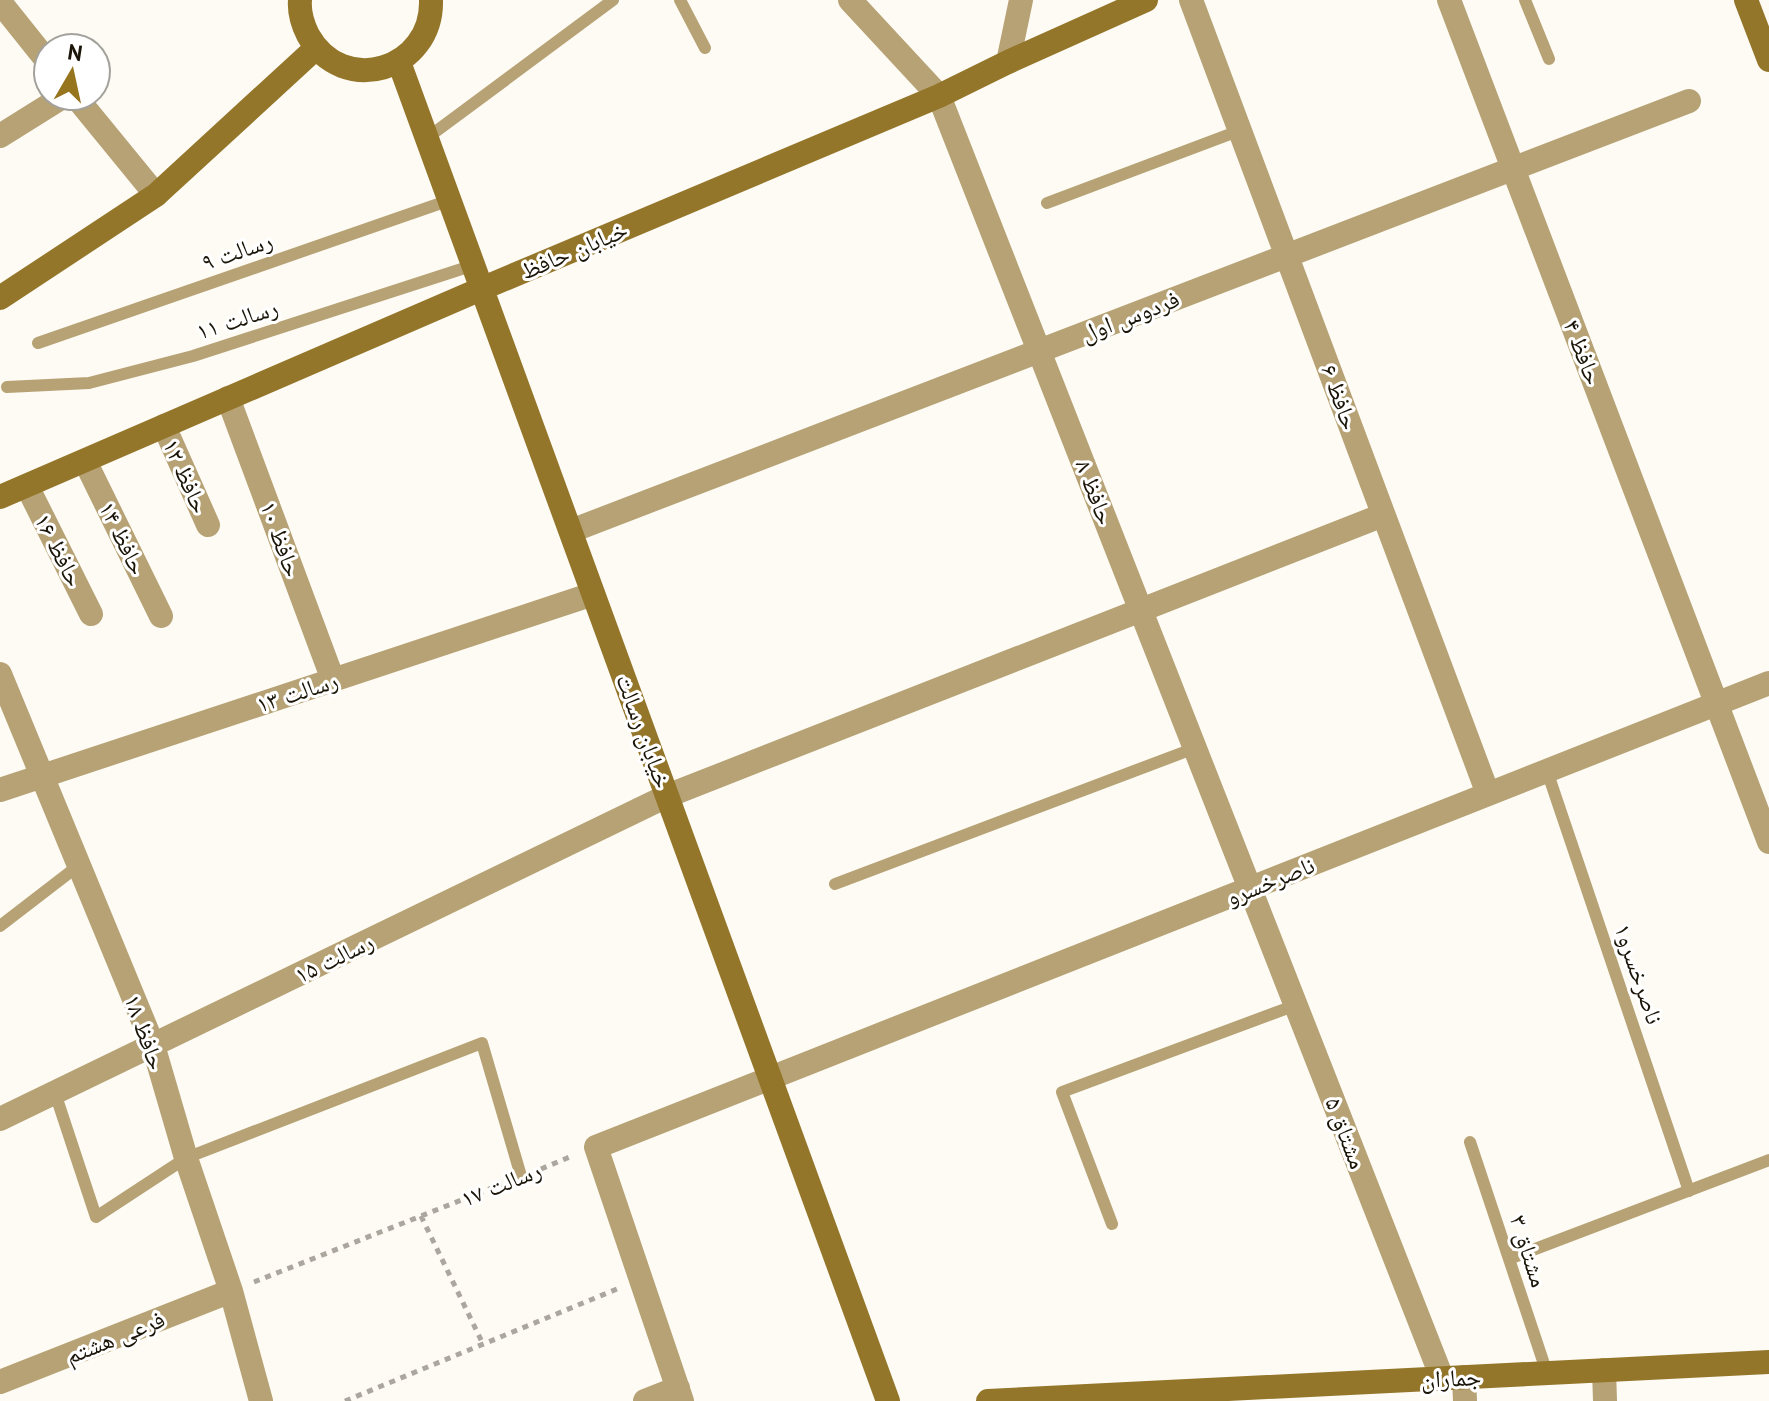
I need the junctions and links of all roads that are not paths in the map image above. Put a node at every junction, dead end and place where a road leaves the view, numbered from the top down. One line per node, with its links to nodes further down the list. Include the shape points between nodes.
1 (300, 0): 14 (street, via 304,28)
2 (431, 0): 18 (street, via 428,27)
3 (613, 0): 26 (lane)
4 (680, 0): 15 (lane)
5 (850, 0): 20 (street)
6 (1021, 0): 19 (street)
7 (1146, 0): 19 (street, خیابان حافظ)
8 (1191, 0): 24 (street, حافظ ۶)
9 (1449, 0): 27 (street, حافظ ۴)
10 (1525, 0): 16 (lane)
11 (1746, 0): 17 (street)
12 (0, 2): 13 (street)
13 (32, 42)
14 (316, 48): 18 (street, via 333,63 355,71); 28 (street)
15 (705, 48)
16 (1549, 59)
17 (1769, 60)
18 (399, 62): 26 (street, خیابان رسالت)
19 (1008, 62): 20 (street, خیابان حافظ)
20 (939, 96): 32 (street, خیابان حافظ); 35 (street, حافظ ۸)
21 (1689, 101): 27 (street, فردوس اول)
22 (38, 112): 25 (street)
23 (88, 112): 28 (street)
24 (1241, 130): 30 (lane); 31 (street, حافظ ۶)
25 (0, 136)
26 (427, 138): 29 (street, خیابان رسالت)
27 (1513, 169): 31 (street, فردوس اول); 52 (street, حافظ ۴)
28 (156, 195): 33 (street)
29 (450, 200): 32 (street, خیابان رسالت); 34 (lane, رسالت ۹)
30 (1047, 203)
31 (1287, 256): 35 (street, فردوس اول); 42 (street, حافظ ۶)
32 (477, 277): 36 (lane, رسالت ۱۱, via 89,383); 37 (street, خیابان حافظ); 44 (street, خیابان رسالت)
33 (0, 298)
34 (38, 343)
35 (1039, 351): 44 (street, فردوس اول); 46 (street, حافظ ۸)
36 (7, 387)
37 (228, 398): 38 (street, خیابان حافظ); 50 (street, حافظ ۱۰)
38 (164, 426): 39 (street, خیابان حافظ); 43 (street, حافظ ۱۲)
39 (85, 461): 40 (street, خیابان حافظ); 48 (street, حافظ ۱۴)
40 (27, 486): 41 (street, خیابان حافظ); 47 (street, حافظ ۱۶)
41 (0, 497)
42 (1383, 515): 46 (street, رسالت ۱۵); 57 (street, حافظ ۶)
43 (208, 525)
44 (571, 531): 45 (street, خیابان رسالت)
45 (593, 594): 50 (street, رسالت ۱۳); 58 (street, خیابان رسالت)
46 (1141, 610): 53 (street, حافظ ۸); 58 (street, رسالت ۱۵)
47 (91, 614)
48 (161, 616)
49 (0, 674): 55 (street, حافظ ۱۸)
50 (333, 680): 55 (street, رسالت ۱۳)
51 (1769, 683): 52 (street, ناصرخسرو)
52 (1717, 704): 54 (street, ناصرخسرو); 59 (street, حافظ ۴)
53 (1195, 748): 61 (lane); 62 (street, حافظ ۸)
54 (1547, 771): 57 (street, ناصرخسرو); 73 (lane, ناصرخسرو۱)
55 (42, 776): 56 (street, رسالت ۱۳); 60 (street, حافظ ۱۸)
56 (0, 790)
57 (1488, 794): 62 (street, ناصرخسرو)
58 (667, 796): 65 (street, رسالت ۱۵); 66 (street, خیابان رسالت)
59 (1769, 842)
60 (78, 866): 63 (lane); 65 (street, حافظ ۱۸)
61 (835, 884)
62 (1250, 888): 64 (street, مشتاق ۵); 66 (street, ناصرخسرو)
63 (0, 926)
64 (1296, 1005): 74 (lane, via 1062,1092); 81 (street, مشتاق ۵)
65 (153, 1045): 67 (street, رسالت ۱۵); 70 (street, حافظ ۱۸)
66 (771, 1078): 82 (street, via 596,1147); 85 (street, خیابان رسالت)
67 (55, 1093): 68 (street, رسالت ۱۵); 70 (lane, via 96,1217)
68 (0, 1119)
69 (1470, 1142): 75 (lane, مشتاق ۳)
70 (186, 1158): 72 (lane, via 482,1043); 76 (street, حافظ ۱۸)
71 (1769, 1160): 73 (lane)
72 (521, 1176)
73 (1689, 1191): 75 (lane)
74 (1112, 1224)
75 (1509, 1259): 79 (lane, مشتاق ۳)
76 (231, 1291): 80 (street, فرعی هشتم); 83 (street, حافظ ۱۸)
77 (1769, 1362): 78 (street, جماران)
78 (1604, 1370): 79 (street, جماران); 87 (street)
79 (1547, 1373): 81 (street, جماران)
80 (0, 1382)
81 (1457, 1386): 86 (street, جماران)
82 (680, 1394): 84 (street)
83 (261, 1401)
84 (645, 1401)
85 (888, 1401)
86 (988, 1401)
87 (1605, 1401)

